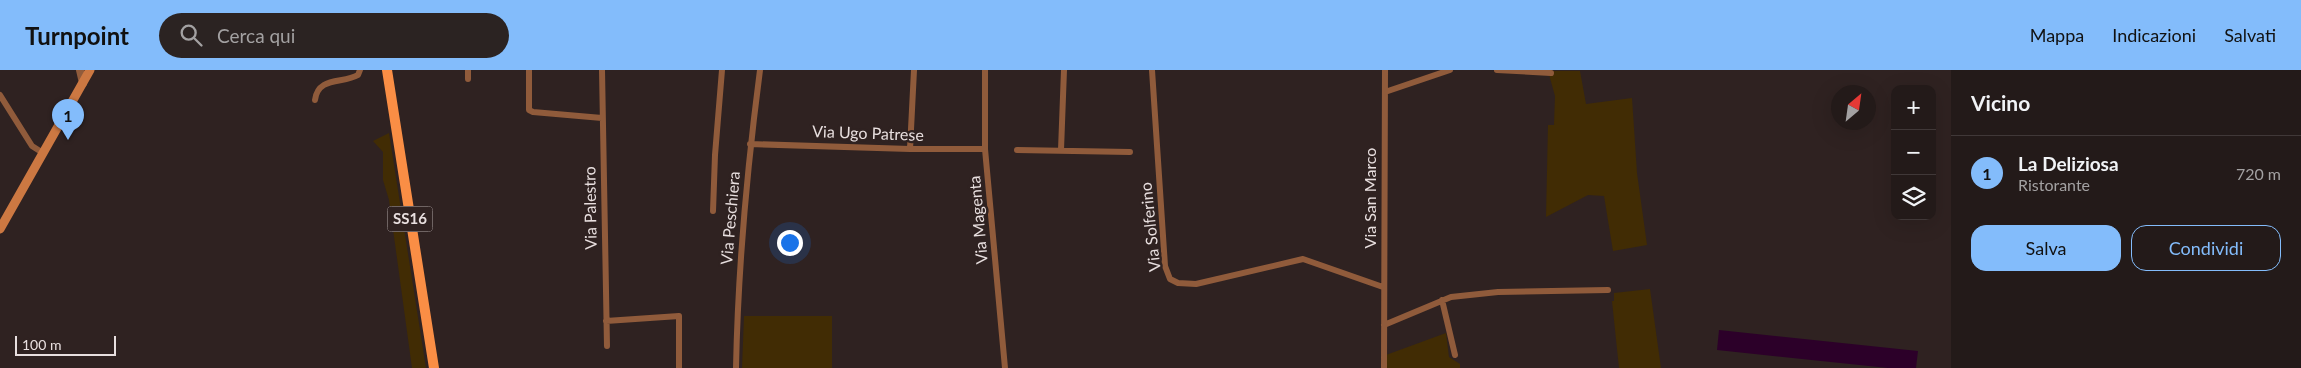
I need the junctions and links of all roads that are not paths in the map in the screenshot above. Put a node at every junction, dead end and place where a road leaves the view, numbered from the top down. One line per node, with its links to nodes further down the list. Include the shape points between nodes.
1 (80, 70): 19 (street)
2 (90, 70): 19 (main road)
3 (360, 70): 22 (street, via 350,80 328,82 320,87)
4 (387, 70): 40 (main road, SS16)
5 (468, 70): 18 (street)
6 (529, 70): 23 (street, via 529,110)
7 (602, 70): 23 (street, Via Palestro)
8 (722, 70): 31 (street)
9 (760, 70): 24 (street, Via Peschiera)
10 (914, 70): 25 (street)
11 (985, 70): 26 (street, Via Magenta)
12 (1064, 70): 28 (street)
13 (1385, 70): 20 (street, Via San Marco)
14 (1450, 70): 20 (street)
15 (1497, 70): 17 (street)
16 (1150, 71): 33 (street, Via Solferino, via 1165,266 1170,279 1196,284 1303,260)
17 (1551, 73)
18 (468, 79)
19 (83, 83): 30 (main road)
20 (1385, 92): 33 (street, Via San Marco)
21 (0, 95): 30 (street, via 32,146)
22 (315, 100)
23 (602, 118): 36 (street, Via Palestro)
24 (750, 144): 25 (street, Via Ugo Patrese); 42 (street, Via Peschiera, via 737,298)
25 (910, 149): 26 (street, Via Ugo Patrese)
26 (985, 149): 43 (street, Via Magenta)
27 (1017, 150): 28 (street)
28 (1061, 150): 29 (street)
29 (1130, 152)
30 (43, 153): 32 (main road)
31 (714, 211)
32 (0, 229)
33 (1383, 287): 37 (street, Via San Marco)
34 (1608, 290): 35 (street, via 1498,292)
35 (1442, 300): 37 (street); 39 (street)
36 (606, 321): 38 (street, Via Palestro); 41 (street, via 679,316)
37 (1384, 325): 44 (street, Via San Marco)
38 (607, 346)
39 (1455, 355)
40 (434, 368)
41 (679, 368)
42 (736, 368)
43 (1005, 368)
44 (1384, 368)

